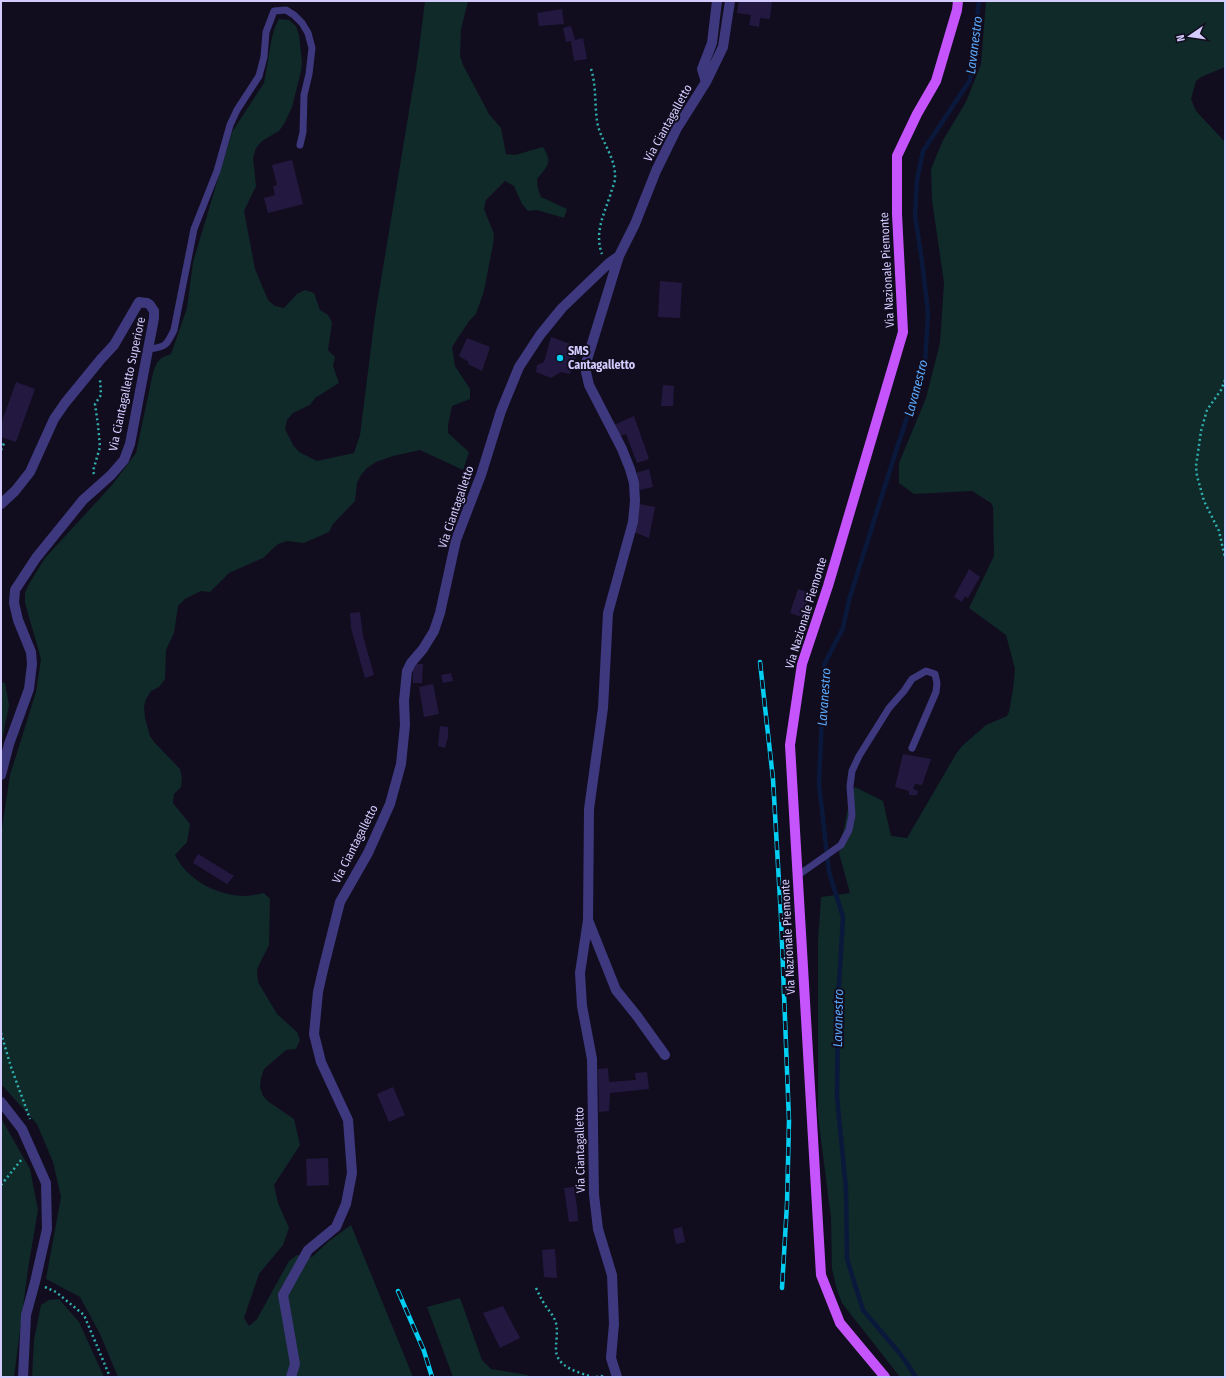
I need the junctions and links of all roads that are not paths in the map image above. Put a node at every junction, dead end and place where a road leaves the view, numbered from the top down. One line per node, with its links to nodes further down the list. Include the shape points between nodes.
1 (717, 1): 4 (street, via 712,43 702,69)
2 (730, 1): 4 (street, Via Ciantagalletto, via 723,47)
3 (958, 1): 11 (main road, Via Nazionale Piemonte, via 936,81 897,156 903,332 828,586 802,664 790,745)
4 (706, 82): 6 (street, Via Ciantagalletto, via 677,128)
5 (300, 145): 7 (lane, via 304,95 312,48 308,33 294,15 286,10 274,11 266,32 259,76 230,125 217,171 194,229 174,330 165,346)
6 (619, 256): 12 (street, Via Ciantagalletto, via 586,362 586,372 594,397 630,469 636,501 633,522 608,613 604,708 589,809); 16 (street, Via Ciantagalletto, via 608,263 562,308 533,345 514,379 456,540 434,631 407,670 401,764 390,804 368,853 340,902 318,999 314,1034 321,1062 348,1120 352,1173 346,1204 336,1227 308,1250 283,1294 295,1364)
7 (149, 349): 8 (street, Via Ciantagalletto Superiore, via 154,311 150,304 140,302 114,345 54,419 30,472); 10 (street, Via Ciantagalletto Superiore, via 130,444 124,460 83,500 26,571 15,590 14,603 31,652 32,664 29,689)
8 (1, 504)
9 (912, 748): 11 (lane, via 936,692 935,674 926,671 912,679 889,708 859,756 852,771 852,815 846,838 836,849)
10 (1, 775)
11 (797, 876): 18 (main road, Via Nazionale Piemonte, via 820,1275 840,1323)
12 (588, 920): 13 (street, Via Ciantagalletto, via 616,990); 17 (street, Via Ciantagalletto, via 580,973 582,1006 592,1059 594,1195 598,1229 612,1275 614,1324 611,1358)
13 (665, 1055)
14 (1, 1102): 15 (street, via 22,1129 46,1183 47,1229 26,1315)
15 (23, 1377)
16 (291, 1377)
17 (617, 1377)
18 (885, 1377)

